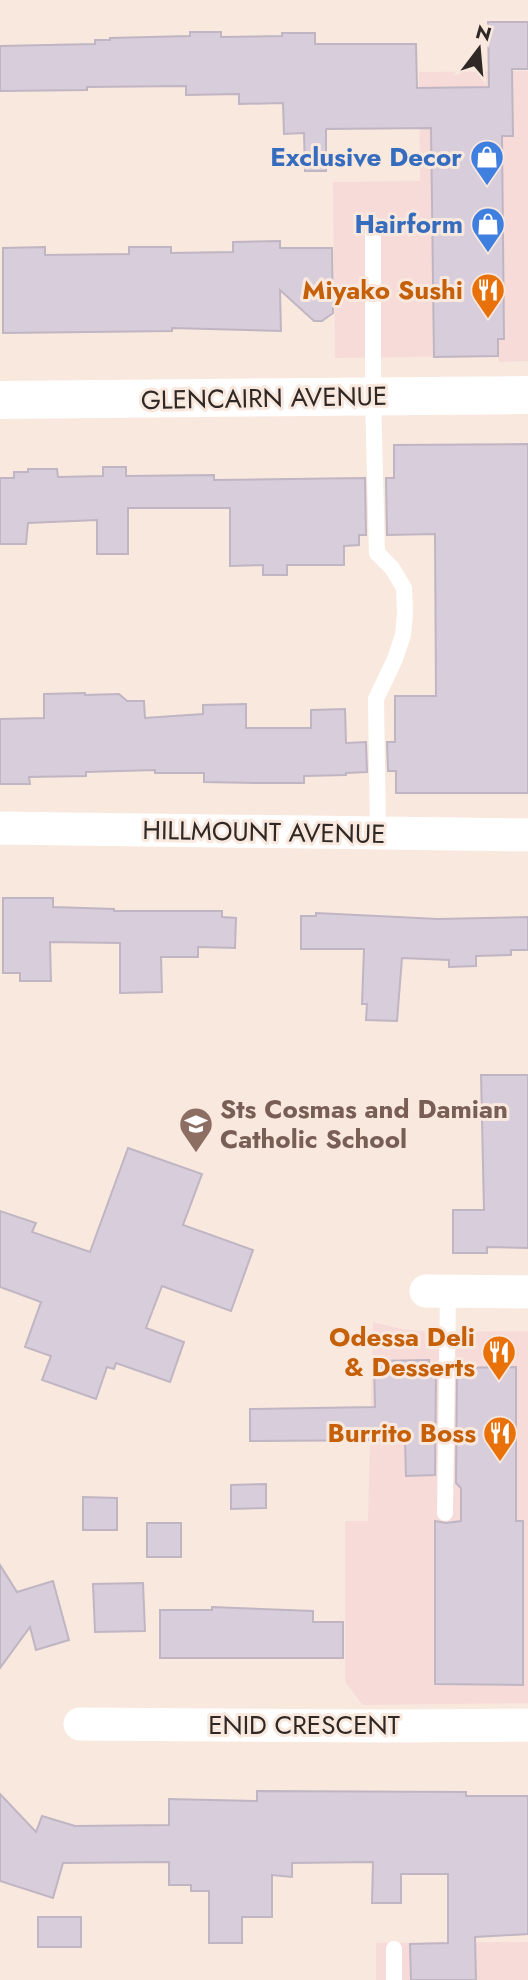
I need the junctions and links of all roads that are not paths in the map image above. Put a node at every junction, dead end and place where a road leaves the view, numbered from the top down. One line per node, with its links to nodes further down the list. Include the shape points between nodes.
1 (373, 225): 3 (lane)
2 (528, 395): 3 (street, GLENCAIRN AVENUE)
3 (373, 397): 4 (street, GLENCAIRN AVENUE); 6 (lane, via 377,553 404,588 405,614 395,659 376,699)
4 (0, 400)
5 (0, 828): 6 (street, HILLMOUNT AVENUE)
6 (378, 834): 7 (street, HILLMOUNT AVENUE)
7 (528, 835)
8 (437, 1291): 9 (street); 10 (lane)
9 (528, 1292)
10 (445, 1513)
11 (80, 1724): 12 (street, ENID CRESCENT)
12 (528, 1725)
13 (394, 1949): 14 (lane)
14 (394, 1980)

